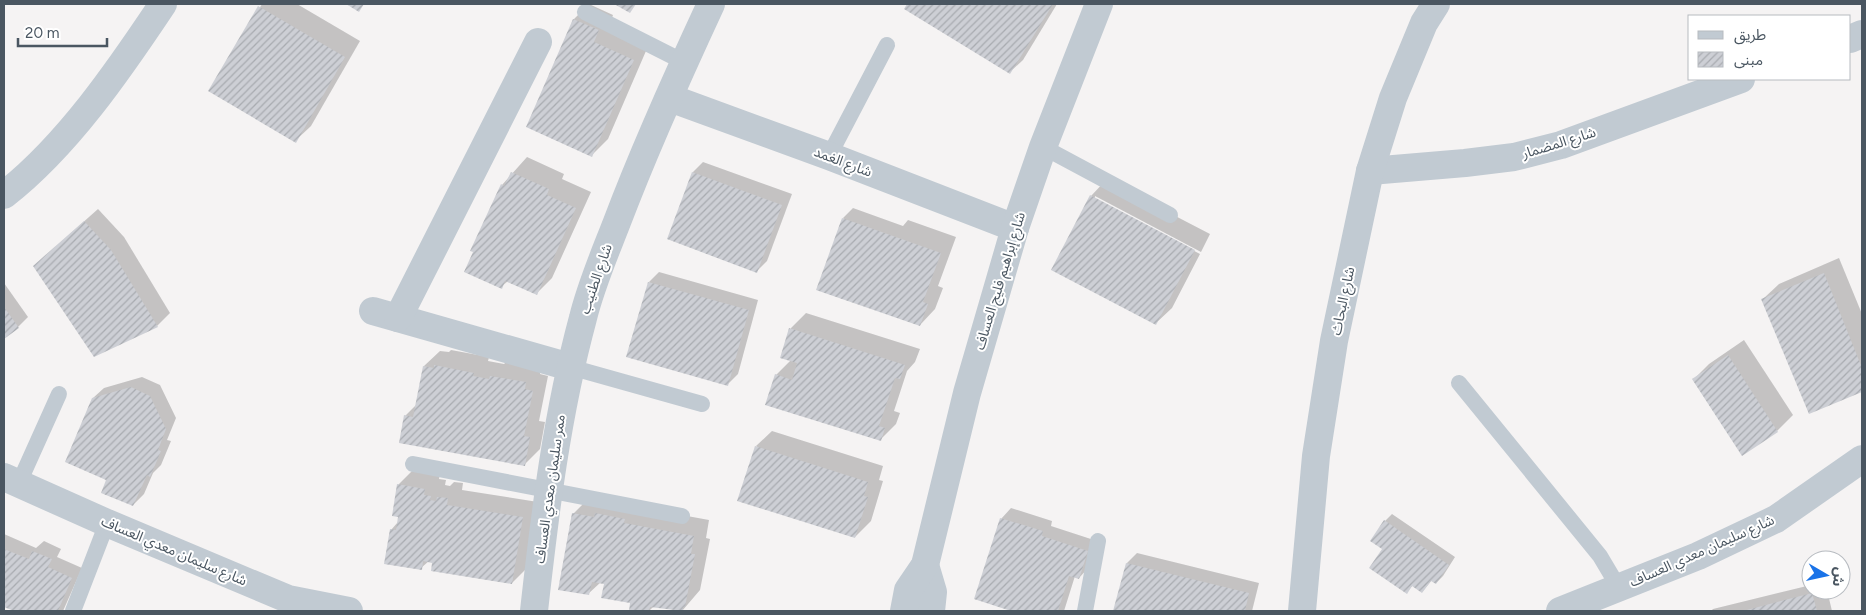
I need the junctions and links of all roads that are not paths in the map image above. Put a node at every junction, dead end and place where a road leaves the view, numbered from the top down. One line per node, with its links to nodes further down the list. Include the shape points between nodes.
1 (163, 4): 14 (street, via 138,42 50,152)
2 (711, 4): 8 (street, شارع الطنيب)
3 (1099, 4): 11 (street, شارع إبراهيم فليح العساف)
4 (1436, 4): 13 (street, شارع البحاث, via 1424,23 1393,98)
5 (585, 12): 8 (lane)
6 (538, 42): 18 (street)
7 (887, 45): 12 (lane)
8 (684, 62): 10 (street, شارع الطنيب)
9 (1738, 80): 13 (street, شارع المضمار, via 1561,145 1514,157)
10 (670, 98): 12 (street, شارع الغمد); 19 (street, شارع الطنيب, via 604,254 583,315)
11 (1043, 147): 15 (lane); 16 (street, شارع إبراهيم فليح العساف)
12 (829, 156): 16 (street, شارع الغمد)
13 (1370, 171): 39 (street, شارع البحاث, via 1334,340 1316,456)
14 (6, 188)
15 (1170, 215)
16 (1015, 228): 30 (street, شارع إبراهيم فليح العساف, via 967,393)
17 (373, 311): 18 (street)
18 (398, 318): 19 (street)
19 (570, 367): 22 (lane); 26 (street, ممر سليمان معدي العساف)
20 (1459, 383): 31 (lane, via 1600,556)
21 (59, 394): 25 (lane)
22 (702, 404)
23 (1862, 459): 31 (street, شارع سليمان معدي العساف, via 1776,519)
24 (413, 464): 26 (lane)
25 (11, 480): 28 (street, شارع سليمان معدي العساف)
26 (548, 491): 27 (lane); 35 (street, ممر سليمان معدي العساف)
27 (682, 516)
28 (107, 523): 32 (street, شارع سليمان معدي العساف); 33 (lane)
29 (1098, 541): 38 (lane)
30 (924, 565): 36 (street, شارع إبراهيم فليح العساف, via 908,590); 37 (street, via 933,592)
31 (1619, 588): 40 (street, شارع سليمان معدي العساف)
32 (287, 605): 34 (street, شارع سليمان معدي العساف)
33 (73, 611)
34 (349, 611)
35 (534, 611)
36 (904, 611)
37 (931, 611)
38 (1086, 611)
39 (1302, 611)
40 (1560, 611)

